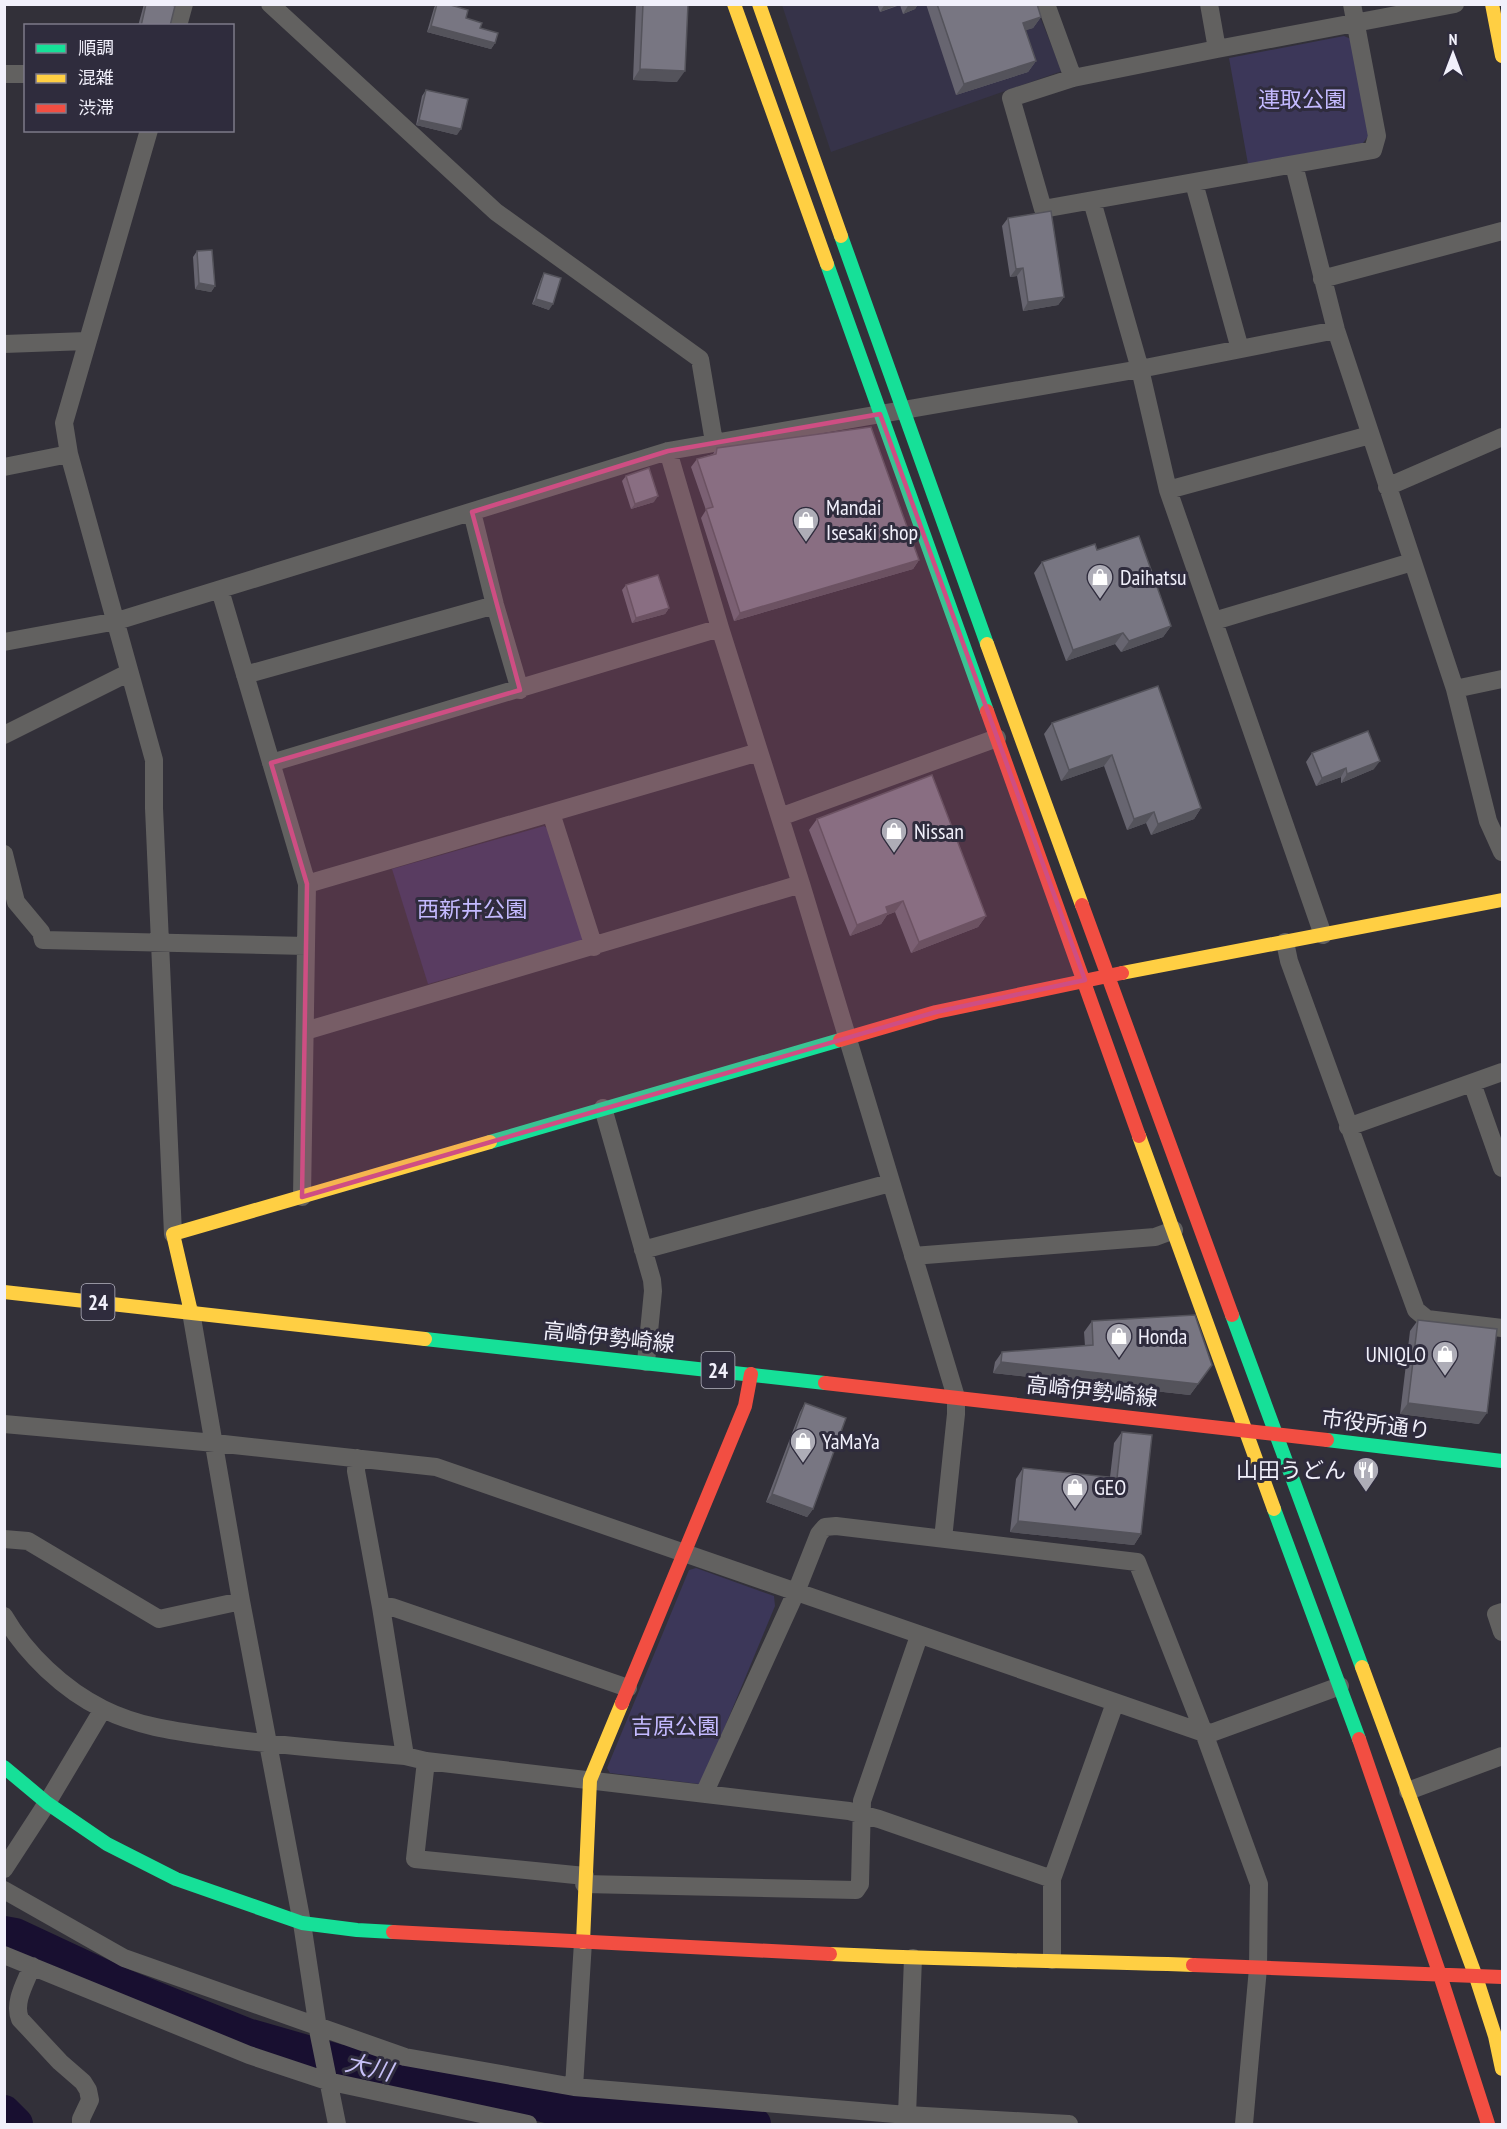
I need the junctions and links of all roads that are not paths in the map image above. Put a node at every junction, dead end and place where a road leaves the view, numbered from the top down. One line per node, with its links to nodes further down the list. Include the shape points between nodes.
1 (184, 4): 10 (street)
2 (270, 4): 32 (street, via 496,212 700,358)
3 (734, 4): 29 (street)
4 (759, 4): 28 (street)
5 (1046, 4): 16 (street)
6 (1209, 4): 12 (street)
7 (1352, 4): 11 (street)
8 (1455, 4): 11 (street)
9 (1492, 4): 13 (street)
10 (179, 24)
11 (1356, 24): 12 (street); 18 (street, via 1377,136 1373,150)
12 (1217, 49): 16 (street)
13 (1503, 56)
14 (4, 74): 15 (street)
15 (24, 74)
16 (1073, 78): 20 (street, via 1011,98 1043,209)
17 (148, 132): 24 (street)
18 (1294, 165): 19 (street); 22 (street)
19 (1194, 183): 20 (street); 26 (street)
20 (1092, 201): 27 (street)
21 (1503, 231): 22 (street)
22 (1322, 279): 23 (street)
23 (1336, 330): 26 (street); 30 (street)
24 (87, 341): 25 (street); 34 (street, via 64,423)
25 (4, 344)
26 (1240, 349): 27 (street)
27 (1140, 369): 28 (street); 37 (street)
28 (904, 409): 29 (street); 67 (street)
29 (880, 414): 32 (street); 52 (street)
30 (1370, 435): 36 (street); 37 (street)
31 (1503, 437): 36 (street)
32 (714, 442): 33 (street)
33 (668, 450): 38 (street); 44 (street)
34 (69, 454): 35 (street); 42 (street)
35 (4, 467)
36 (1387, 487): 39 (street)
37 (1168, 490): 43 (street)
38 (472, 512): 40 (street); 41 (street)
39 (1412, 562): 43 (street); 49 (street)
40 (220, 590): 42 (street); 47 (street)
41 (495, 605): 47 (street); 50 (street)
42 (117, 621): 45 (street); 46 (street)
43 (1214, 621): 62 (street)
44 (720, 628): 50 (street); 53 (street)
45 (4, 642)
46 (128, 673): 51 (street); 64 (street, via 154,760)
47 (244, 675): 54 (street)
48 (1503, 679): 49 (street)
49 (1455, 689): 57 (street, via 1488,821)
50 (520, 690): 54 (street)
51 (4, 735)
52 (997, 738): 56 (street); 68 (street)
53 (759, 752): 55 (street); 56 (street)
54 (271, 763): 59 (street)
55 (552, 813): 59 (street); 66 (street)
56 (780, 817): 60 (street)
57 (1503, 852)
58 (4, 854): 64 (street, via 16,902 43,940)
59 (307, 884): 65 (street)
60 (801, 884): 66 (street); 70 (street)
61 (1503, 900): 62 (street)
62 (1323, 935): 63 (street)
63 (1286, 942): 67 (street); 74 (street)
64 (160, 944): 65 (street); 79 (street)
65 (306, 946): 69 (street)
66 (594, 947): 69 (street)
67 (1108, 976): 68 (street); 90 (street)
68 (1085, 980): 70 (street, via 936,1012); 78 (street)
69 (305, 1031): 77 (street)
70 (847, 1037): 73 (street); 76 (street)
71 (1503, 1072): 72 (street)
72 (1472, 1083): 74 (street); 75 (street)
73 (603, 1108): 77 (street); 80 (street)
74 (1348, 1127): 84 (street, via 1416,1310 1427,1319)
75 (1503, 1168)
76 (890, 1183): 80 (street); 81 (street)
77 (302, 1197): 79 (street)
78 (1174, 1230): 81 (street, via 1155,1237); 89 (street)
79 (173, 1234): 83 (street)
80 (643, 1250): 85 (street, via 653,1291)
81 (913, 1256): 87 (street)
82 (4, 1292): 83 (street, 高崎伊勢崎線 / 24)
83 (192, 1312): 85 (street, 高崎伊勢崎線 / 24); 91 (street)
84 (1503, 1328)
85 (646, 1362): 86 (street, 高崎伊勢崎線 / 24)
86 (751, 1374): 87 (street, 高崎伊勢崎線 / 24); 96 (street, via 746,1406)
87 (956, 1397): 89 (street, 高崎伊勢崎線 / 24); 95 (street)
88 (4, 1424): 91 (street)
89 (1245, 1430): 90 (street, 市役所通り / 24); 104 (street)
90 (1277, 1433): 93 (street, 市役所通り / 24); 115 (street)
91 (215, 1443): 92 (street); 98 (street)
92 (357, 1458): 96 (street, via 436,1467); 99 (street, via 356,1472)
93 (1503, 1461)
94 (4, 1539): 98 (street, via 28,1541 159,1619)
95 (943, 1539): 97 (street, via 825,1527); 108 (street, via 1137,1562)
96 (685, 1554): 97 (street); 105 (street)
97 (796, 1592): 103 (street); 116 (street)
98 (241, 1601): 109 (street)
99 (381, 1607): 105 (street, via 392,1607); 110 (street)
100 (1503, 1612): 102 (street, via 1496,1614)
101 (4, 1616): 107 (street, via 53,1676)
102 (1503, 1632)
103 (919, 1636): 106 (street); 118 (street, via 862,1801)
104 (1340, 1686): 108 (street); 130 (street)
105 (628, 1688): 114 (street)
106 (1115, 1703): 108 (street); 120 (street)
107 (103, 1709): 109 (street, via 159,1729); 117 (street)
108 (1204, 1733): 129 (street, via 1259,1884)
109 (269, 1744): 110 (street); 123 (street)
110 (405, 1756): 112 (street)
111 (1503, 1756): 115 (street)
112 (426, 1761): 114 (street); 121 (street, via 415,1859)
113 (4, 1767): 117 (street)
114 (590, 1780): 116 (street); 121 (street)
115 (1408, 1791): 131 (street)
116 (704, 1794): 118 (street)
117 (47, 1803): 119 (street); 123 (street, via 107,1844 176,1879)
118 (862, 1815): 120 (street); 121 (street, via 860,1884 856,1890)
119 (4, 1869)
120 (1052, 1879): 127 (street)
121 (584, 1880): 124 (street)
122 (4, 1890): 133 (street, via 124,1959)
123 (302, 1923): 124 (street, via 357,1930); 133 (street)
124 (583, 1942): 126 (street); 136 (street)
125 (4, 1955): 128 (street)
126 (913, 1958): 127 (street); 137 (street)
127 (1052, 1960): 129 (street)
128 (32, 1966): 135 (street, via 249,2055); 138 (street, via 17,2011 20,2019 88,2090 90,2100)
129 (1258, 1968): 130 (street); 142 (street)
130 (1440, 1975): 131 (street); 143 (street)
131 (1476, 1977): 132 (street); 134 (street)
132 (1503, 1977)
133 (318, 2030): 135 (street); 136 (street, via 405,2057)
134 (1503, 2069)
135 (326, 2076): 139 (street); 140 (street, via 455,2110)
136 (574, 2087): 137 (street)
137 (907, 2115): 141 (street)
138 (81, 2124)
139 (337, 2124)
140 (528, 2124)
141 (1069, 2124)
142 (1244, 2124)
143 (1488, 2124)

